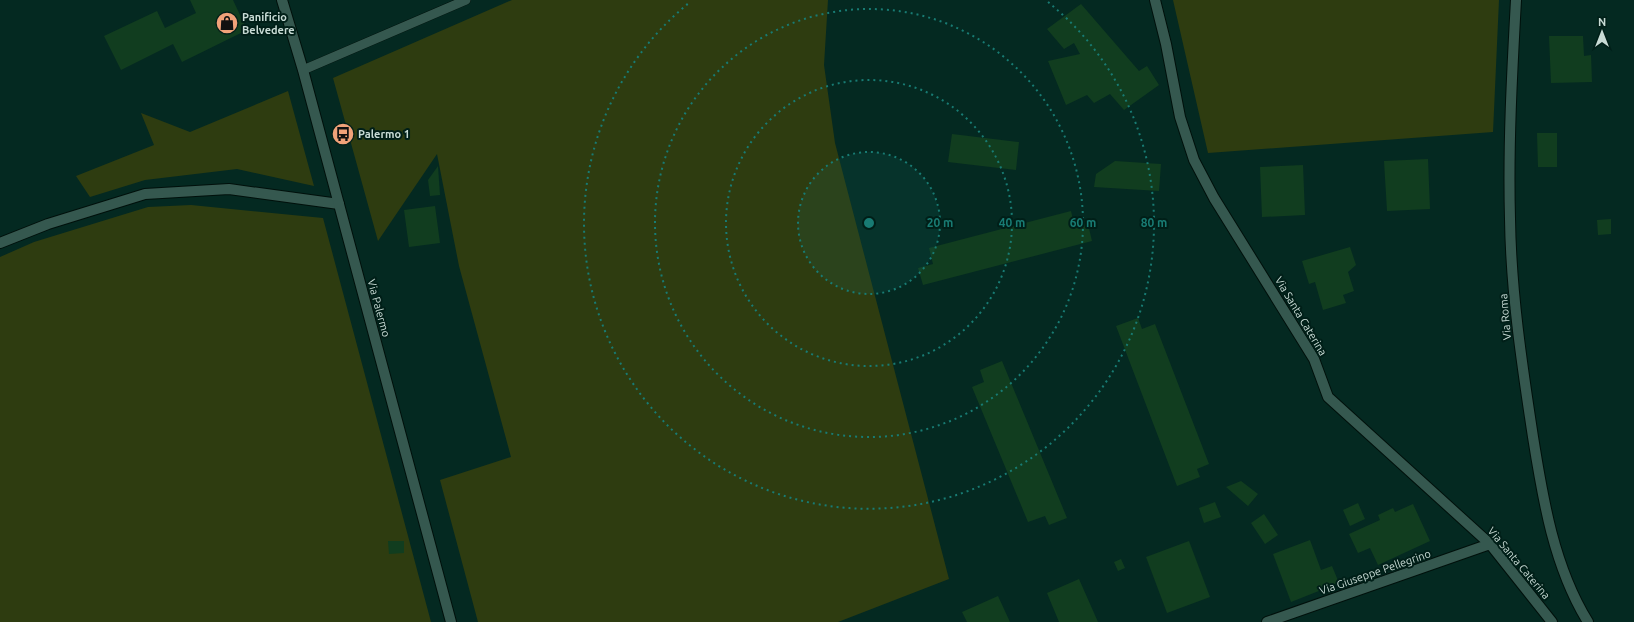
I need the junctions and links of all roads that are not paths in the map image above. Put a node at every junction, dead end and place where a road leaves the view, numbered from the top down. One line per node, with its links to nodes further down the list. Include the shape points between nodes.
1 (282, 0): 6 (street, Via Palermo)
2 (466, 0): 5 (lane)
3 (1155, 0): 9 (street, Via Santa Caterina, via 1180,117 1194,160 1214,198 1314,359 1328,397)
4 (1516, 0): 13 (street, Via Roma, via 1509,151 1510,221 1522,364 1540,484 1552,535 1568,580)
5 (454, 3): 6 (lane)
6 (303, 70): 7 (street, Via Palermo)
7 (339, 204): 8 (street, via 229,189 145,194 48,224); 10 (street, Via Palermo)
8 (0, 243)
9 (1490, 544): 11 (street, Via Giuseppe Pellegrino); 12 (street, Via Santa Caterina)
10 (451, 622)
11 (1267, 622)
12 (1552, 622)
13 (1588, 622)

